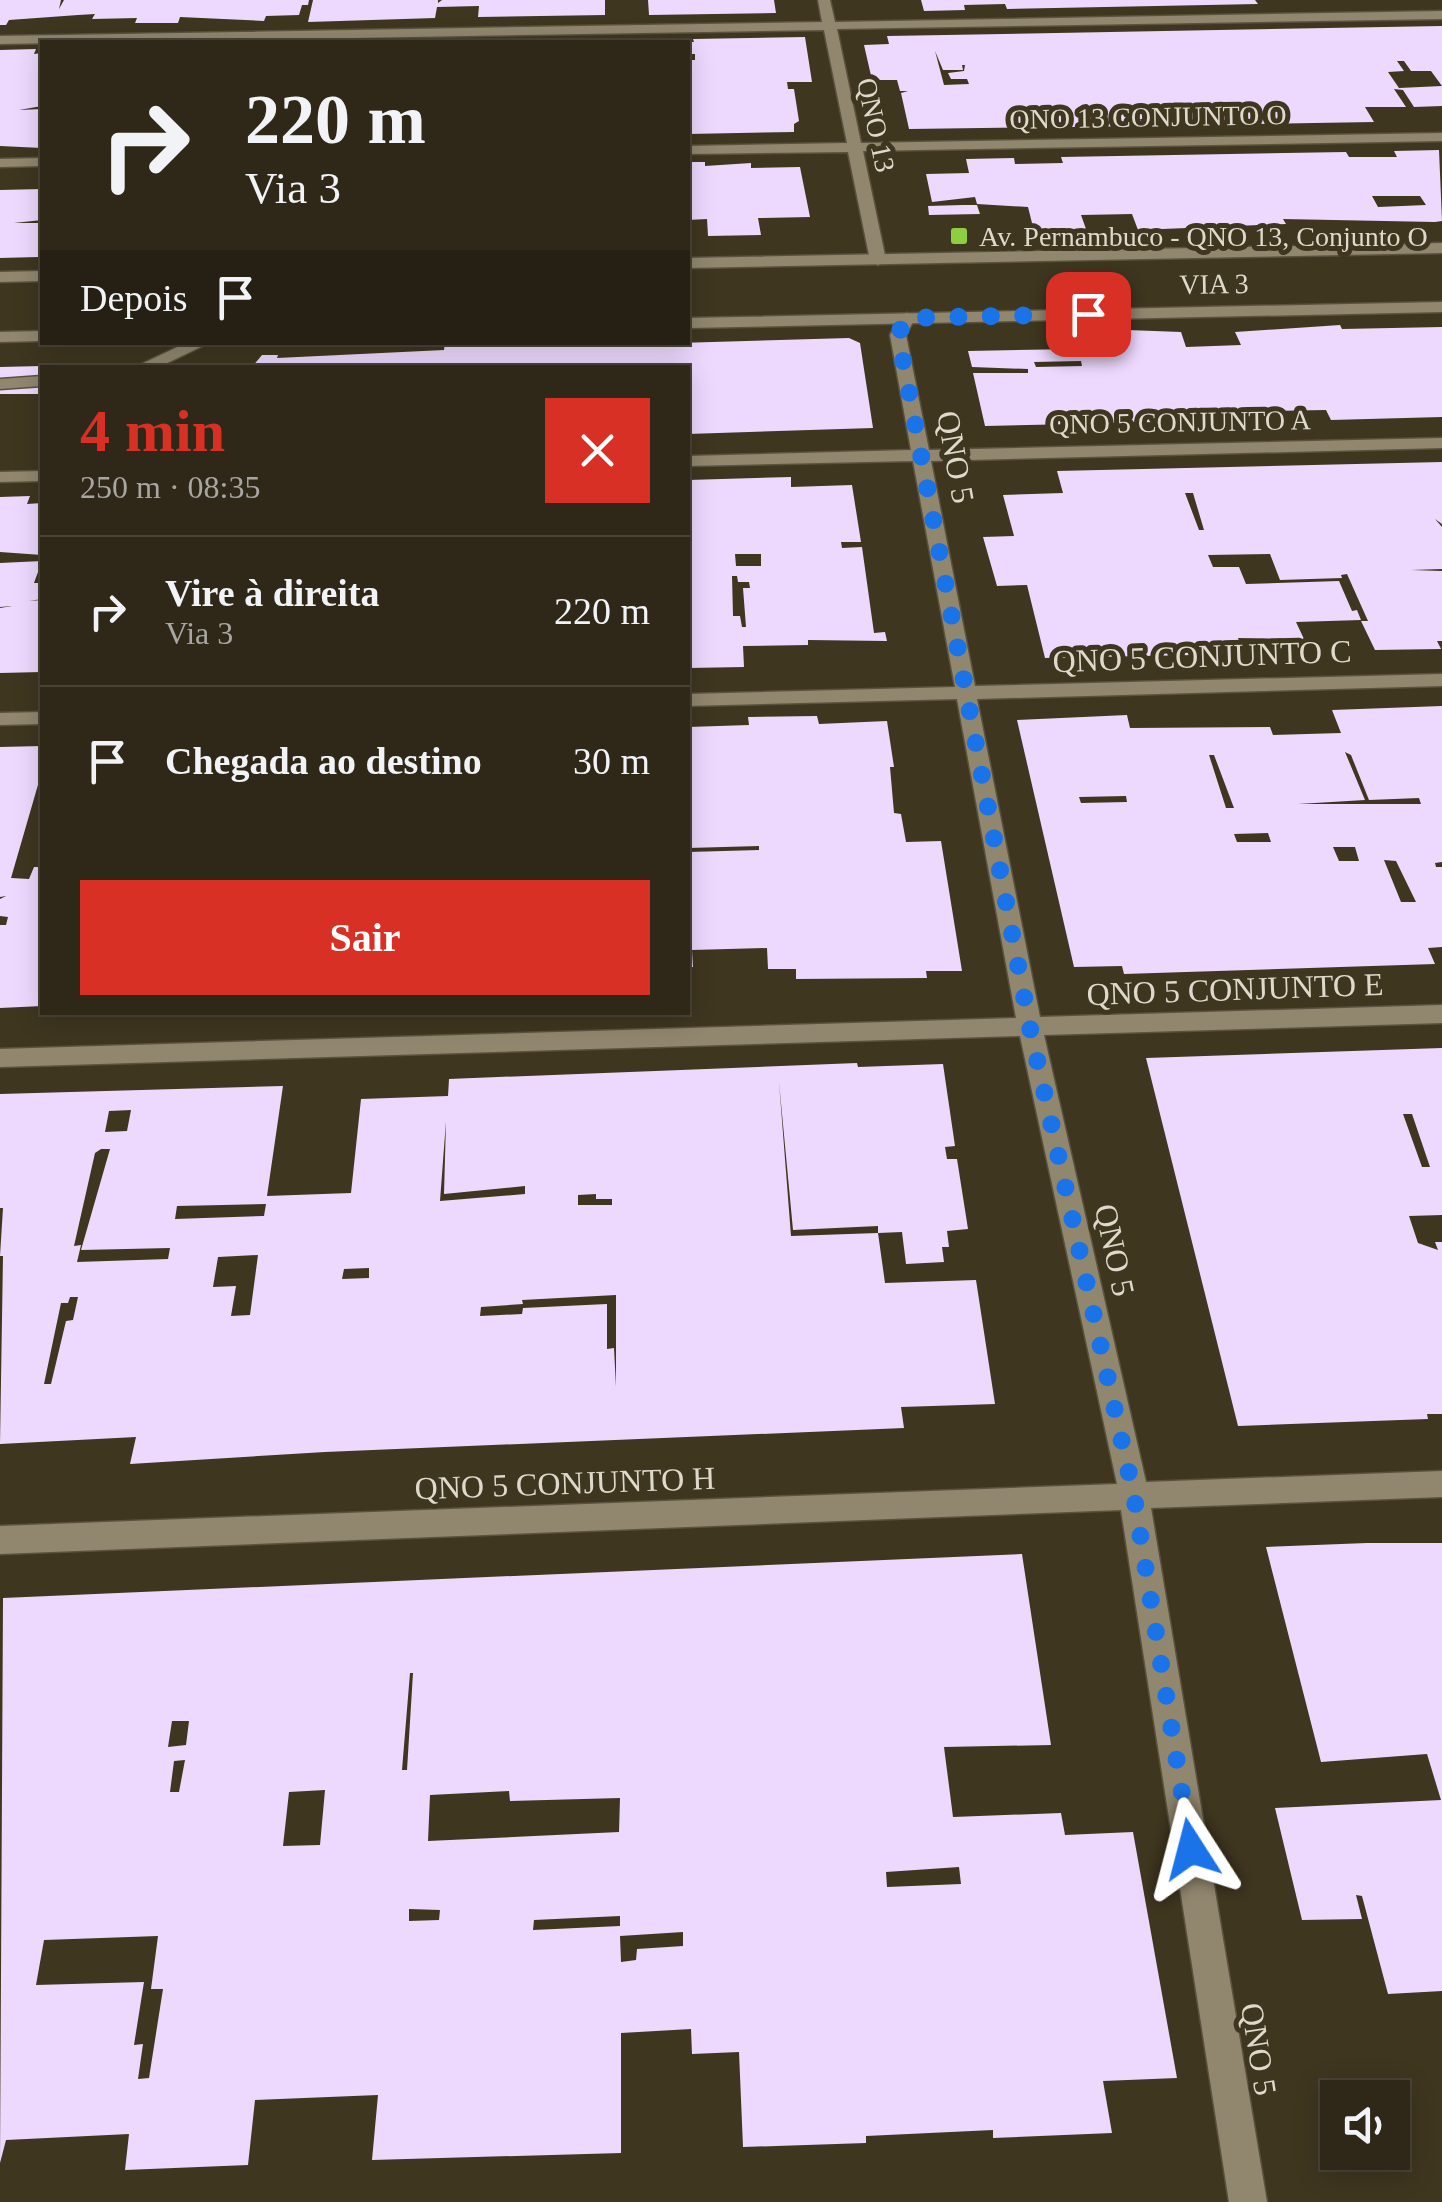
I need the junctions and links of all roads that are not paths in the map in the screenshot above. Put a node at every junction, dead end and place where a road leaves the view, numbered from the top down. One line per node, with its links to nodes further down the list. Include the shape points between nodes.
1 (824, 0): 3 (street, QNO 13)
2 (1442, 15): 3 (street)
3 (829, 24): 4 (street); 6 (street, QNO 13)
4 (0, 40)
5 (1442, 137): 6 (street, QNO 13 CONJUNTO O)
6 (854, 147): 7 (street, QNO 13 CONJUNTO O); 11 (street, QNO 13)
7 (690, 150)
8 (40, 162): 9 (street)
9 (0, 163)
10 (1442, 248): 11 (street, VIA 3)
11 (878, 260): 12 (street, VIA 3)
12 (690, 262)
13 (40, 276): 14 (street)
14 (0, 277)
15 (1442, 292): 17 (street)
16 (1442, 306): 17 (street, VIA 3)
17 (1239, 311): 18 (street, VIA 3)
18 (907, 318): 21 (street, VIA 3); 29 (street, QNO 5, via 898,334)
19 (0, 322): 20 (street)
20 (40, 322)
21 (690, 323)
22 (40, 336): 23 (street)
23 (0, 337)
24 (196, 345): 25 (street)
25 (148, 365)
26 (40, 381): 27 (street)
27 (0, 384)
28 (1442, 443): 29 (street, QNO 5 CONJUNTO A)
29 (919, 456): 30 (street, QNO 5 CONJUNTO A); 34 (street, QNO 5)
30 (690, 461)
31 (40, 476): 32 (street)
32 (0, 477)
33 (1442, 680): 34 (street, QNO 5 CONJUNTO C)
34 (964, 692): 35 (street, QNO 5 CONJUNTO C); 39 (street, QNO 5)
35 (690, 700)
36 (40, 718): 37 (street)
37 (0, 719)
38 (1442, 1014): 39 (street, QNO 5 CONJUNTO E)
39 (1030, 1028): 40 (street, QNO 5 CONJUNTO E); 42 (street, QNO 5)
40 (0, 1058)
41 (1442, 1484): 42 (street, QNO 5 CONJUNTO H)
42 (1134, 1496): 43 (street, QNO 5 CONJUNTO H); 44 (street, QNO 5)
43 (0, 1540)
44 (1248, 2202)

